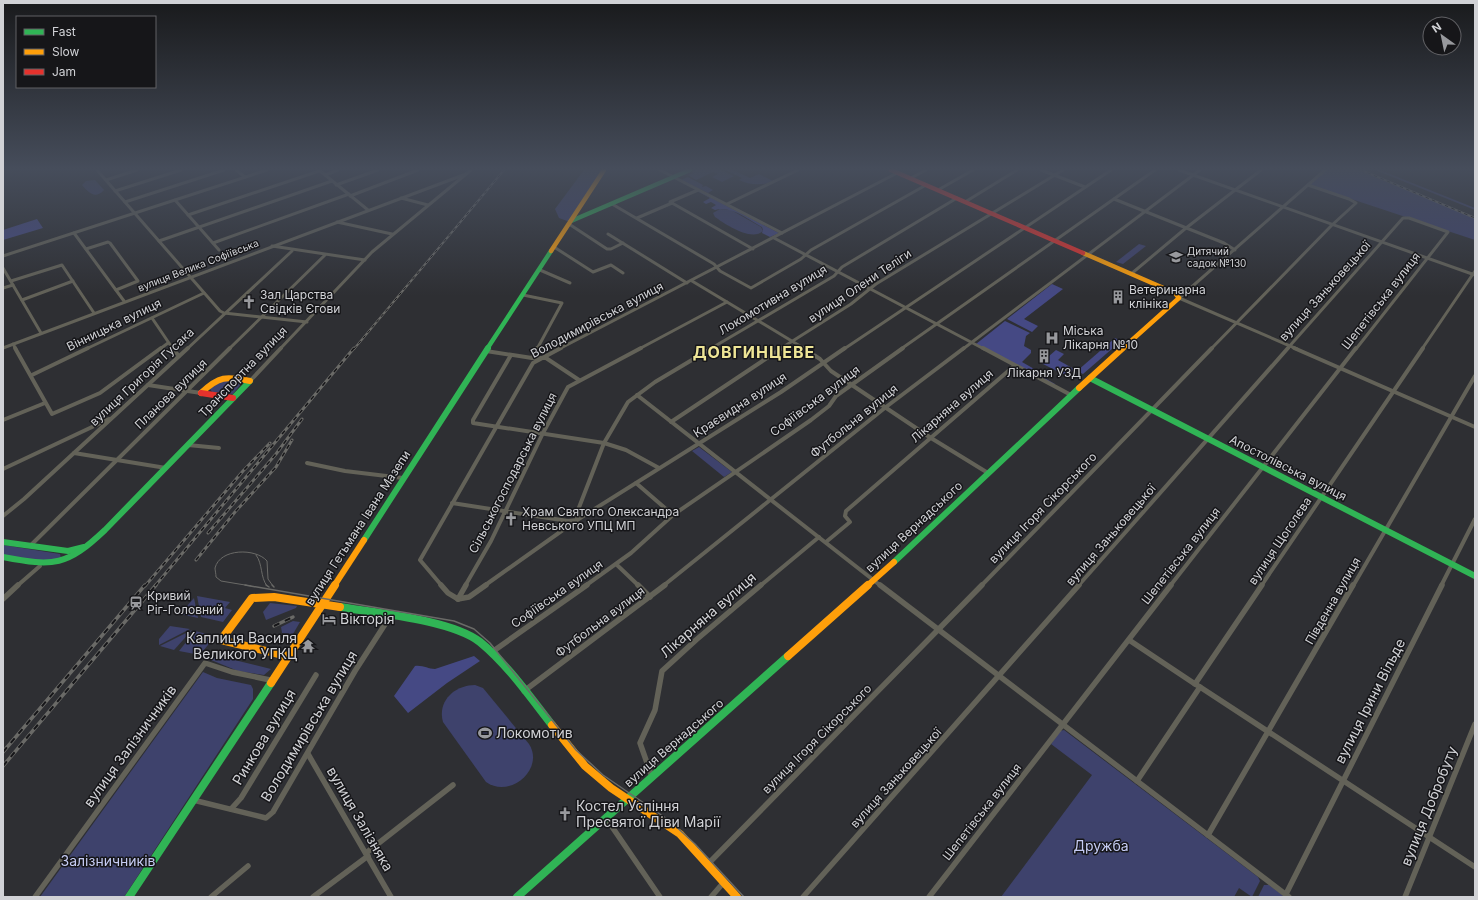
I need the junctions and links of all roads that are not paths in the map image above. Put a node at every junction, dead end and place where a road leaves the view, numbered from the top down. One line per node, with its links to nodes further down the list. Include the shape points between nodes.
1 (138, 212): 27 (street)
2 (185, 212): 29 (street)
3 (197, 212): 29 (street)
4 (242, 212): 34 (street)
5 (301, 212): 46 (street)
6 (363, 212): 31 (street, вулиця Велика Софіївська)
7 (419, 212): 40 (street, Транспортна вулиця)
8 (577, 212): 32 (street, вулиця Гетьмана Івана Мазепи)
9 (594, 212): 32 (street)
10 (626, 212): 30 (street)
11 (651, 212): 30 (street)
12 (688, 212): 51 (street)
13 (742, 212): 39 (street)
14 (820, 212): 39 (street, Володимирівська вулиця)
15 (878, 212): 57 (street)
16 (934, 212): 65 (street, Локомотивна вулиця, via 842,267)
17 (987, 212): 28 (street)
18 (995, 212): 28 (street, вулиця Олени Теліги)
19 (1048, 212): 35 (street, Краєвидна вулиця)
20 (1095, 212): 43 (street, Софіївська вулиця)
21 (1143, 212): 55 (street, Футбольна вулиця)
22 (1146, 212): 36 (street)
23 (1207, 212): 36 (street)
24 (1277, 212): 54 (street, вулиця Вернадського)
25 (1296, 212): 33 (street)
26 (1346, 212): 33 (street, вулиця Ігоря Сікорського)
27 (135, 213): 38 (street); 44 (street)
28 (992, 214): 35 (street); 75 (street, вулиця Олени Теліги)
29 (188, 215): 34 (street)
30 (637, 218): 62 (street, via 714,264)
31 (336, 222): 40 (street); 48 (street, вулиця Велика Софіївська)
32 (570, 223): 47 (street, via 607,249); 49 (street, вулиця Гетьмана Івана Мазепи)
33 (1332, 225): 45 (street); 90 (street, вулиця Ігоря Сікорського)
34 (199, 227): 44 (street); 46 (street)
35 (1025, 228): 43 (street); 83 (street, Краєвидна вулиця)
36 (1186, 228): 54 (street); 67 (street)
37 (1446, 230): 45 (street, вулиця Заньковецької, via 1405,218); 59 (street, Шепетівська вулиця, via 1448,232)
38 (74, 233): 50 (street); 58 (street)
39 (782, 233): 42 (street, Володимирівська вулиця)
40 (392, 234): 60 (street, Транспортна вулиця)
41 (608, 234): 47 (street)
42 (774, 238): 51 (street, Володимирівська вулиця); 57 (street)
43 (1054, 240): 55 (street); 91 (street, Софіївська вулиця)
44 (159, 241): 68 (street)
45 (1382, 242): 59 (street); 97 (street, вулиця Заньковецької)
46 (213, 243): 52 (street)
47 (623, 243): 73 (street)
48 (272, 246): 53 (street); 68 (street, вулиця Велика Софіївська)
49 (554, 247): 63 (street, вулиця Гетьмана Івана Мазепи); 64 (street, via 593,272 611,265)
50 (86, 249): 76 (street); 76 (street, via 110,243 138,281)
51 (753, 249): 62 (street, Володимирівська вулиця)
52 (218, 250)
53 (292, 250): 56 (street); 85 (street, вулиця Григорія Гусака)
54 (1235, 250): 79 (street, вулиця Вернадського)
55 (1086, 254): 67 (street); 94 (street, Футбольна вулиця)
56 (325, 255): 60 (street); 86 (street, Планова вулиця)
57 (805, 255): 62 (street, via 750,288); 65 (street)
58 (3, 256)
59 (1427, 258): 66 (street); 106 (street, Шепетівська вулиця)
60 (365, 260): 89 (street, Транспортна вулиця)
61 (3, 268): 71 (street)
62 (716, 268): 69 (street, Володимирівська вулиця)
63 (540, 270): 72 (street); 78 (street, вулиця Гетьмана Івана Мазепи)
64 (623, 272)
65 (838, 272): 75 (street); 88 (street, Локомотивна вулиця)
66 (1474, 273): 115 (street, вулиця Щоголєва)
67 (1131, 274): 79 (street, via 1175,293)
68 (190, 277): 77 (street); 81 (street, вулиця Велика Софіївська)
69 (692, 281): 73 (street, Володимирівська вулиця); 82 (street)
70 (73, 282): 71 (street, via 61,264); 80 (street); 84 (street)
71 (12, 283): 74 (street); 80 (street)
72 (570, 283)
73 (688, 283): 103 (street, Володимирівська вулиця)
74 (3, 288)
75 (869, 289): 83 (street); 93 (street, вулиця Олени Теліги, via 851,304)
76 (116, 290): 81 (street)
77 (204, 293): 85 (street); 87 (street, Вінницька вулиця)
78 (523, 295): 99 (street, вулиця Гетьмана Івана Мазепи); 102 (street, via 562,304)
79 (1179, 298): 90 (street); 109 (street, вулиця Вернадського)
80 (22, 300): 92 (street)
81 (124, 301): 84 (street, вулиця Велика Софіївська)
82 (727, 302): 88 (street); 110 (street, Сільськогосподарська вулиця)
83 (904, 308): 91 (street); 104 (street, Краєвидна вулиця)
84 (94, 313): 92 (street, вулиця Велика Софіївська)
85 (224, 313): 86 (street); 101 (street, вулиця Григорія Гусака)
86 (263, 317): 89 (street); 114 (street, Планова вулиця)
87 (152, 318): 95 (street); 107 (street, Вінницька вулиця)
88 (758, 321): 93 (street); 117 (street, Локомотивна вулиця)
89 (307, 322): 111 (street, Транспортна вулиця)
90 (1236, 322): 97 (street); 122 (street, вулиця Ігоря Сікорського)
91 (936, 325): 94 (street); 113 (street, Софіївська вулиця)
92 (41, 333): 96 (street, вулиця Велика Софіївська)
93 (793, 342): 104 (street); 126 (street, вулиця Олени Теліги)
94 (971, 342): 105 (street); 121 (street, Футбольна вулиця)
95 (168, 343): 101 (street); 120 (street, via 100,393 52,414)
96 (13, 344): 98 (street, вулиця Велика Софіївська); 107 (street)
97 (1289, 346): 106 (street); 131 (street, вулиця Заньковецької)
98 (3, 348)
99 (486, 351): 100 (street); 145 (street, вулиця Гетьмана Івана Мазепи)
100 (511, 355): 102 (street); 128 (street, via 472,422)
101 (179, 356): 112 (street, вулиця Григорія Гусака)
102 (532, 358): 103 (street)
103 (544, 358): 110 (street); 128 (street, Володимирівська вулиця, via 533,363)
104 (824, 363): 113 (street); 133 (street, Краєвидна вулиця)
105 (1014, 366): 118 (street); 130 (street, Лікарняна вулиця)
106 (1340, 368): 115 (street); 139 (street, Шепетівська вулиця)
107 (32, 375): 120 (street)
108 (1475, 376): 123 (street, Південна вулиця)
109 (1090, 378): 118 (street, вулиця Вернадського); 122 (street, Апостолівська вулиця)
110 (579, 380): 129 (street, Сільськогосподарська вулиця, via 568,387)
111 (250, 381): 116 (street, via 222,376); 119 (street, Транспортна вулиця)
112 (148, 385): 114 (street); 124 (street, вулиця Григорія Гусака)
113 (852, 385): 121 (street); 143 (street, Софіївська вулиця, via 836,396 829,406 812,420)
114 (188, 391): 116 (street); 137 (street, Планова вулиця)
115 (1393, 392): 123 (street); 147 (street, вулиця Щоголєва)
116 (201, 393): 119 (street)
117 (637, 395): 126 (street); 132 (street, Локомотивна вулиця, via 623,409)
118 (1071, 396): 144 (street, вулиця Вернадського)
119 (233, 398): 134 (street, Транспортна вулиця)
120 (46, 403): 125 (street)
121 (886, 407): 130 (street); 148 (street, Футбольна вулиця)
122 (1152, 410): 131 (street, Апостолівська вулиця); 172 (street, вулиця Ігоря Сікорського)
123 (1452, 416): 127 (street); 155 (street, Південна вулиця)
124 (114, 417): 136 (street, вулиця Григорія Гусака); 142 (street)
125 (3, 420)
126 (672, 422): 133 (street)
127 (1475, 426)
128 (496, 427): 129 (street); 149 (street, Володимирівська вулиця)
129 (543, 434): 132 (street); 150 (street, Сільськогосподарська вулиця)
130 (931, 438): 144 (street); 158 (street, Лікарняна вулиця, via 846,511 845,516 850,522)
131 (1208, 439): 139 (street, Апостолівська вулиця); 177 (street, вулиця Заньковецької)
132 (604, 443): 141 (street, via 626,450); 154 (street, Локомотивна вулиця, via 578,510)
133 (699, 443): 141 (street, Краєвидна вулиця); 143 (street)
134 (188, 445): 135 (street); 140 (street, Транспортна вулиця)
135 (218, 448)
136 (74, 453): 137 (street); 152 (street, вулиця Григорія Гусака)
137 (117, 460): 140 (street); 159 (street, Планова вулиця)
138 (307, 463): 145 (street, via 345,471)
139 (1263, 467): 147 (street, Апостолівська вулиця); 173 (street, Шепетівська вулиця)
140 (166, 468): 160 (street, Транспортна вулиця)
141 (660, 468): 146 (street, Краєвидна вулиця)
142 (3, 469)
143 (735, 472): 148 (street); 151 (street, Софіївська вулиця)
144 (988, 473): 166 (street, вулиця Вернадського)
145 (403, 478): 170 (street, вулиця Гетьмана Івана Мазепи)
146 (636, 483): 151 (street); 154 (street, Краєвидна вулиця)
147 (1321, 497): 155 (street, Апостолівська вулиця); 179 (street, вулиця Щоголєва)
148 (772, 500): 156 (street); 167 (street, Футбольна вулиця)
149 (452, 503): 150 (street); 169 (street, Володимирівська вулиця, via 420,560 448,593)
150 (505, 511): 154 (street, via 568,521); 169 (street, Сільськогосподарська вулиця)
151 (673, 515): 162 (street, Софіївська вулиця)
152 (3, 516)
153 (1475, 519): 163 (street, вулиця Ірини Вільде)
154 (577, 520): 169 (street, Краєвидна вулиця, via 469,596)
155 (1385, 530): 163 (street, Апостолівська вулиця); 183 (street, Південна вулиця)
156 (819, 536): 158 (street); 185 (street, Лікарняна вулиця, via 662,671 657,704 640,743)
157 (3, 542): 159 (street)
158 (826, 542): 166 (street)
159 (30, 546): 160 (street, via 68,551)
160 (87, 546): 164 (street, Транспортна вулиця, via 64,562)
161 (3, 557): 164 (street, Транспортна вулиця)
162 (617, 565): 167 (street); 174 (street, Софіївська вулиця)
163 (1452, 565): 165 (street, Апостолівська вулиця); 186 (street, вулиця Ірини Вільде)
164 (40, 566): 168 (street)
165 (1475, 576)
166 (874, 580): 172 (street); 185 (street, вулиця Вернадського)
167 (650, 597): 180 (street, Футбольна вулиця)
168 (3, 599)
169 (458, 599)
170 (322, 605): 171 (street); 175 (street, вулиця Гетьмана Івана Мазепи); 175 (street, via 265,595 252,598 221,640)
171 (391, 614): 174 (street, via 458,629); 184 (street, Володимирівська вулиця)
172 (938, 630): 177 (street); 196 (street, вулиця Ігоря Сікорського)
173 (1128, 640): 179 (street); 182 (street, Шепетівська вулиця)
174 (492, 652): 180 (street)
175 (287, 656): 178 (street, вулиця Гетьмана Івана Мазепи)
176 (316, 675): 191 (street, Ринкова вулиця, via 238,803)
177 (999, 677): 182 (street); 210 (street, вулиця Заньковецької)
178 (270, 680): 190 (street, вулиця Гетьмана Івана Мазепи); 201 (street, вулиця Залізничників, via 205,663)
179 (1198, 685): 183 (street); 187 (street, вулиця Щоголєва)
180 (524, 692): 189 (street, via 585,766)
181 (1475, 724): 194 (street, вулиця Добробуту)
182 (1062, 725): 187 (street); 211 (street, Шепетівська вулиця)
183 (1268, 731): 186 (street); 193 (street, Південна вулиця)
184 (308, 754): 191 (street, Володимирівська вулиця, via 269,816 266,818); 195 (street, вулиця Залізняка)
185 (652, 777): 189 (street, вулиця Вернадського)
186 (1344, 780): 194 (street); 200 (street, вулиця Ірини Вільде)
187 (1137, 781): 193 (street)
188 (453, 785): 195 (street)
189 (627, 799): 192 (street, вулиця Вернадського); 196 (street, via 680,834)
190 (192, 800): 191 (street, via 226,810); 202 (street, вулиця Гетьмана Івана Мазепи)
191 (231, 808)
192 (605, 818): 206 (street, вулиця Вернадського); 207 (street)
193 (1208, 835): 200 (street)
194 (1429, 837): 198 (street); 212 (street, вулиця Добробуту)
195 (367, 854): 204 (street); 205 (street, вулиця Залізняка)
196 (708, 864): 199 (street)
197 (248, 866): 203 (street)
198 (1475, 868)
199 (724, 882): 208 (street); 209 (street)
200 (1288, 896)
201 (35, 897)
202 (129, 897)
203 (211, 897)
204 (313, 897)
205 (391, 897)
206 (517, 897)
207 (660, 897)
208 (711, 897)
209 (737, 897)
210 (803, 897)
211 (930, 897)
212 (1405, 897)

